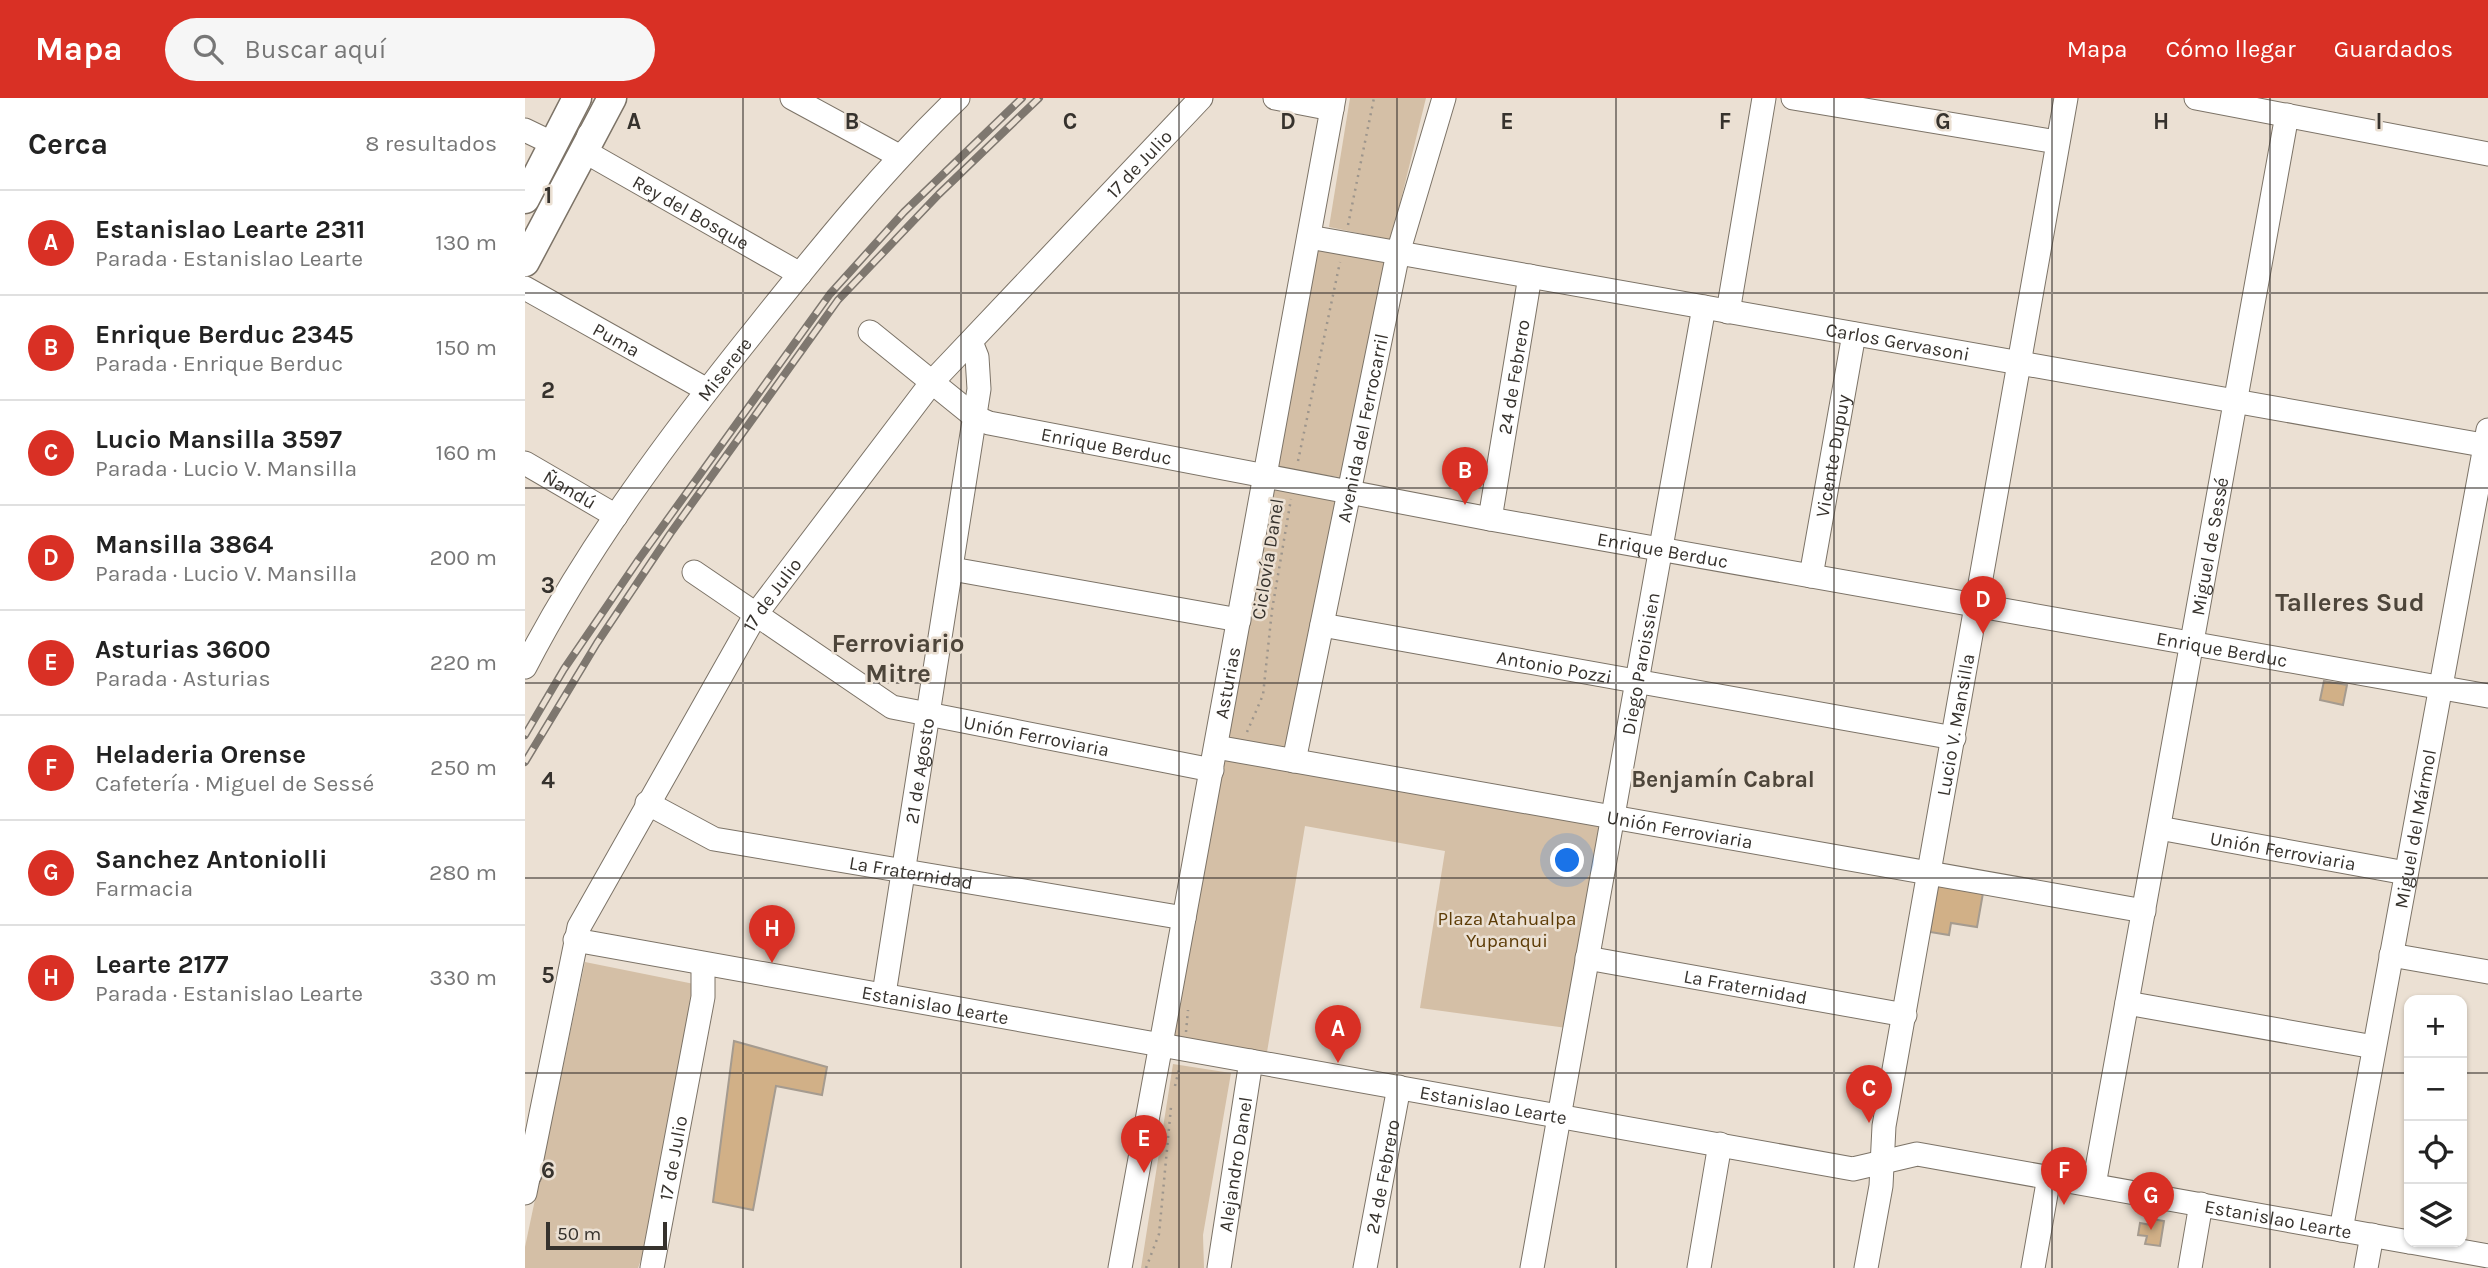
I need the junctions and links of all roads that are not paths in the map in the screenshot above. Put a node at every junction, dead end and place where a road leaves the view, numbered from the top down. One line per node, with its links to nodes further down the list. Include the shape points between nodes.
1 (577, 98): 17 (main road)
2 (602, 98): 18 (street)
3 (612, 98): 18 (main road)
4 (792, 98): 20 (street)
5 (958, 98): 20 (street, Miserere)
6 (1201, 98): 32 (street, 17 de Julio)
7 (1275, 98): 13 (street)
8 (1444, 98): 23 (street, Avenida del Ferrocarril)
9 (1764, 98): 29 (street)
10 (1793, 98): 16 (street)
11 (2066, 98): 16 (street, Lucio V. Mansilla)
12 (2196, 98): 14 (street)
13 (1333, 104): 22 (street, Asturias)
14 (2287, 115): 19 (street); 36 (street, Miguel de Sessé)
15 (525, 130): 17 (street)
16 (2057, 142): 33 (street, Lucio V. Mansilla)
17 (554, 144): 21 (main road)
18 (583, 151): 24 (main road); 25 (street, Rey del Bosque)
19 (2488, 154)
20 (899, 156): 25 (street, Miserere)
21 (525, 199)
22 (1309, 237): 23 (street, Carlos Gervasoni); 40 (street, Asturias)
23 (1398, 253): 26 (street, Carlos Gervasoni); 41 (street, Avenida del Ferrocarril)
24 (525, 262)
25 (800, 274): 35 (street, Miserere)
26 (1530, 276): 28 (street, Carlos Gervasoni); 43 (street, 24 de Febrero)
27 (525, 288): 35 (street, Puma)
28 (1704, 307): 29 (street, Carlos Gervasoni); 44 (street, Diego Paroissien)
29 (1728, 312): 31 (street, Carlos Gervasoni)
30 (870, 332): 34 (street, Enrique Berduc)
31 (1854, 334): 33 (street, Carlos Gervasoni); 47 (street, Vicente Dupuy)
32 (971, 342): 34 (street, 17 de Julio); 37 (street, 21 de Agosto, via 979,390)
33 (2018, 364): 36 (street, Carlos Gervasoni); 48 (street, Lucio V. Mansilla)
34 (932, 382): 37 (street, Enrique Berduc); 49 (street, 17 de Julio)
35 (707, 390): 42 (street, Miserere)
36 (2235, 402): 38 (street, Carlos Gervasoni); 53 (street, Miguel de Sessé)
37 (975, 417): 40 (street, Enrique Berduc); 45 (street, 21 de Agosto)
38 (2487, 441): 56 (street, Miguel del Mármol)
39 (525, 463): 42 (street, Ñandú)
40 (1264, 475): 41 (street, Enrique Berduc); 50 (street, Asturias)
41 (1349, 490): 43 (street, Enrique Berduc); 51 (street, Avenida del Ferrocarril)
42 (616, 516): 52 (street, Miserere)
43 (1490, 519): 44 (street, Enrique Berduc)
44 (1660, 549): 47 (street, Enrique Berduc); 55 (street, Diego Paroissien)
45 (953, 569): 50 (street); 58 (street, 21 de Agosto)
46 (694, 572): 49 (street, Unión Ferroviaria)
47 (1811, 576): 48 (street, Enrique Berduc)
48 (1977, 605): 53 (street, Enrique Berduc); 59 (street, Lucio V. Mansilla)
49 (756, 614): 58 (street, Unión Ferroviaria, via 892,708); 63 (street, 17 de Julio)
50 (1239, 620): 60 (street, Asturias)
51 (1322, 625): 55 (street, Antonio Pozzi); 61 (street, Avenida del Ferrocarril)
52 (531, 641): 54 (street, Miserere)
53 (2192, 643): 56 (street, Enrique Berduc); 65 (street, Miguel de Sessé)
54 (525, 667)
55 (1637, 681): 59 (street, Antonio Pozzi); 64 (street, Diego Paroissien)
56 (2440, 688): 57 (street, Enrique Berduc); 68 (street, Miguel del Mármol)
57 (2488, 696)
58 (927, 716): 62 (street, Unión Ferroviaria); 66 (street, 21 de Agosto)
59 (1954, 738): 67 (street, Lucio V. Mansilla)
60 (1226, 749): 61 (street, Unión Ferroviaria); 62 (street, Asturias)
61 (1294, 761): 64 (street, Unión Ferroviaria)
62 (1212, 770): 70 (street, Asturias)
63 (647, 803): 66 (street, La Fraternidad, via 714,839); 71 (street, 17 de Julio)
64 (1612, 817): 67 (street, Unión Ferroviaria); 73 (street, Diego Paroissien)
65 (2158, 828): 68 (street, Unión Ferroviaria); 69 (street, Miguel de Sessé)
66 (903, 869): 70 (street, La Fraternidad); 76 (street, 21 de Agosto)
67 (1930, 871): 69 (street, Unión Ferroviaria); 78 (street, Lucio V. Mansilla)
68 (2406, 873): 72 (street, Miguel del Mármol)
69 (2144, 911): 77 (street, Miguel de Sessé)
70 (1184, 918): 79 (street, Asturias)
71 (575, 940): 74 (street, Estanislao Learte); 87 (street, 17 de Julio)
72 (2391, 955): 75 (street); 80 (street, Miguel del Mármol)
73 (1587, 958): 78 (street, La Fraternidad); 83 (street, Diego Paroissien)
74 (703, 964): 76 (street, Estanislao Learte); 95 (street, 17 de Julio, via 703,997)
75 (2488, 972)
76 (884, 994): 79 (street, Estanislao Learte)
77 (2127, 1003): 80 (street); 88 (street, Miguel de Sessé)
78 (1905, 1015): 85 (street, Lucio V. Mansilla, via 1884,1126)
79 (1161, 1044): 81 (street, Estanislao Learte); 96 (street, Asturias)
80 (2374, 1046): 90 (street, Miguel del Mármol)
81 (1251, 1061): 82 (street, Estanislao Learte); 97 (street, Alejandro Danel)
82 (1399, 1087): 83 (street, Estanislao Learte); 98 (street, 24 de Febrero)
83 (1559, 1115): 84 (street, Estanislao Learte); 99 (street, Diego Paroissien)
84 (1720, 1144): 85 (street, Estanislao Learte, via 1853,1169); 100 (street)
85 (1883, 1161): 86 (street, Estanislao Learte, via 1917,1154); 101 (street, Lucio V. Mansilla)
86 (2049, 1177): 88 (street, Estanislao Learte); 102 (street)
87 (526, 1181)
88 (2094, 1185): 89 (street, Estanislao Learte)
89 (2201, 1204): 90 (street, Estanislao Learte); 103 (street)
90 (2340, 1230): 91 (street, Estanislao Learte)
91 (2372, 1235): 92 (street, Estanislao Learte); 104 (street)
92 (2404, 1241)
93 (2438, 1247): 94 (street, Estanislao Learte)
94 (2488, 1256)
95 (652, 1268)
96 (1120, 1268)
97 (1219, 1268)
98 (1365, 1268)
99 (1532, 1268)
100 (1699, 1268)
101 (1866, 1268)
102 (2033, 1268)
103 (2190, 1268)
104 (2366, 1268)

